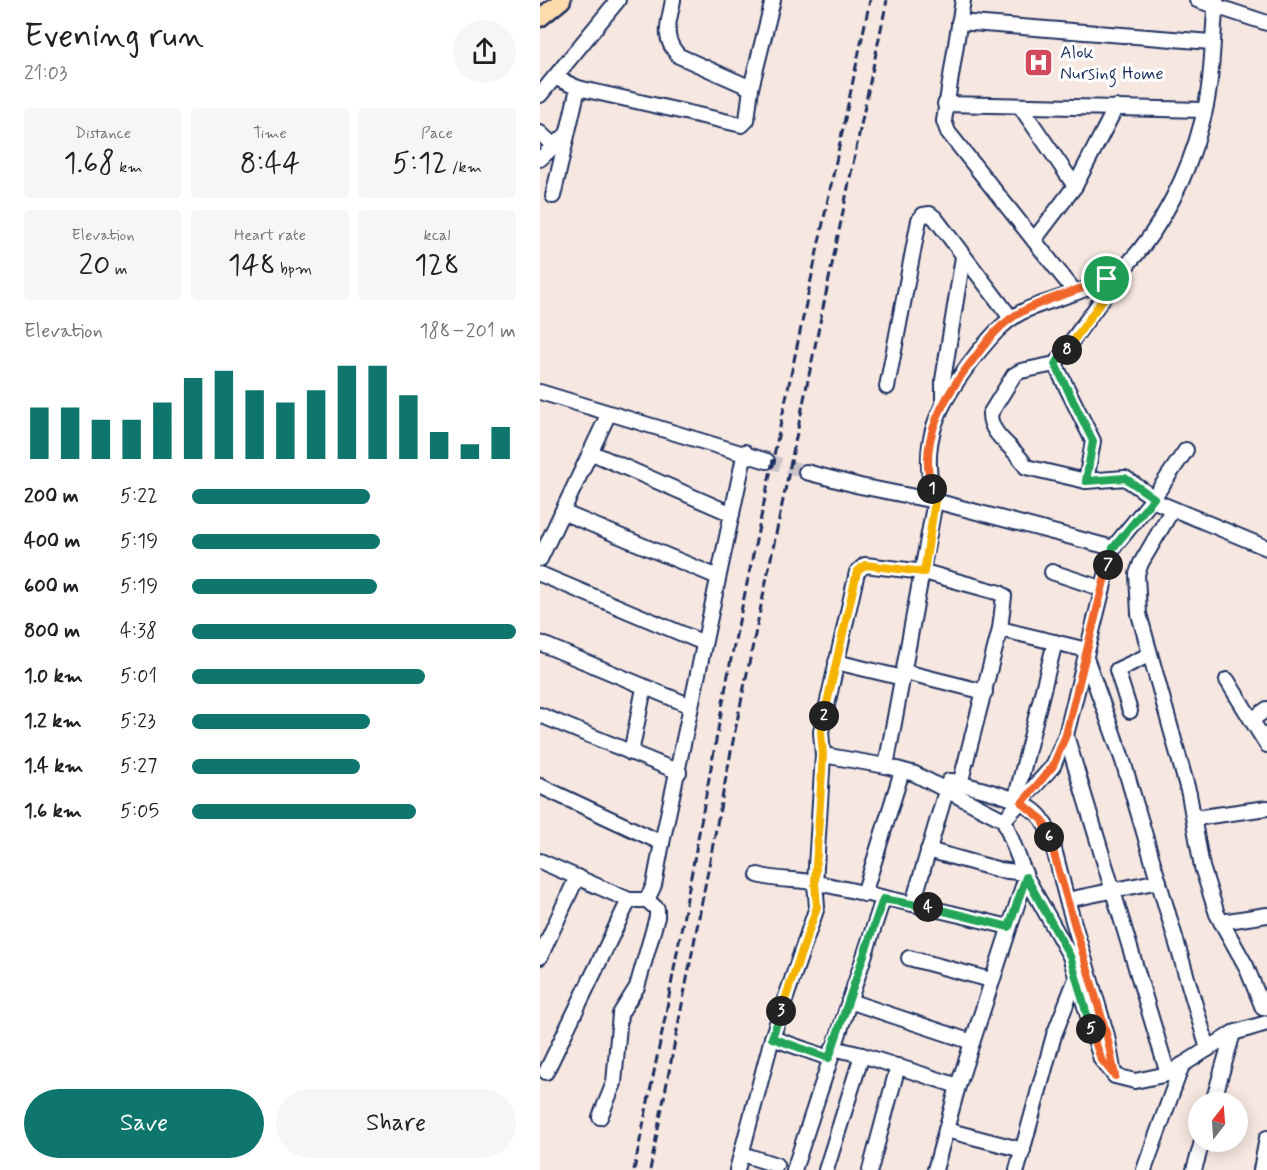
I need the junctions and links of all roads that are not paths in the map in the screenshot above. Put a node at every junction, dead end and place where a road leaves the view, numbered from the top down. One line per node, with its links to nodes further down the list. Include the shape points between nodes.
1 (618, 0): 12 (street)
2 (673, 0): 14 (street, via 667,38 670,47 679,56)
3 (773, 0): 14 (street)
4 (963, 0): 9 (street)
5 (1197, 0): 7 (street)
6 (560, 1): 8 (main road)
7 (1216, 2): 10 (street); 11 (street)
8 (540, 18)
9 (959, 22): 11 (street); 16 (street)
10 (1267, 23)
11 (1211, 42): 19 (street)
12 (555, 78): 13 (street); 15 (street)
13 (578, 88): 14 (street, via 742,125 747,120); 21 (street)
14 (751, 88)
15 (540, 95)
16 (945, 104): 17 (street); 26 (street, via 948,132)
17 (1020, 105): 18 (street); 24 (street)
18 (1116, 107): 19 (street); 24 (street)
19 (1204, 110): 28 (street, via 1173,198)
20 (540, 133): 22 (street)
21 (567, 133): 22 (street); 25 (street)
22 (554, 146): 23 (street)
23 (540, 159)
24 (1075, 186): 26 (street)
25 (554, 196)
26 (1034, 240): 29 (street)
27 (963, 257): 30 (street); 32 (street, via 935,218 930,214 918,220); 34 (street, via 943,380)
28 (1125, 268): 29 (street); 31 (street)
29 (1075, 292): 30 (street)
30 (1011, 318): 34 (street, via 996,331)
31 (1055, 364): 41 (street, via 1093,441); 41 (street, via 1014,375 990,414 990,422 1026,467)
32 (887, 387)
33 (540, 392): 35 (street)
34 (943, 402): 43 (street, via 928,452)
35 (608, 415): 37 (street); 38 (street)
36 (1186, 450): 42 (street)
37 (590, 452): 45 (street); 46 (street)
38 (745, 452): 39 (street); 46 (street)
39 (767, 461)
40 (806, 472): 43 (street)
41 (1086, 481): 42 (street, via 1125,478)
42 (1153, 499): 44 (street); 47 (street)
43 (935, 501): 47 (street); 50 (street)
44 (1172, 510): 48 (street); 60 (street, via 1145,553 1137,574 1139,614)
45 (562, 512): 49 (street); 53 (street)
46 (732, 514): 53 (street)
47 (1113, 548): 54 (street)
48 (1267, 548)
49 (540, 559)
50 (924, 572): 55 (street, via 1000,593 1005,601); 61 (street, via 860,567); 62 (street)
51 (1052, 572): 54 (street)
52 (540, 574): 58 (street)
53 (718, 577): 58 (street)
54 (1103, 589): 59 (street)
55 (999, 629): 56 (street); 65 (street)
56 (1055, 642): 59 (street); 80 (street)
57 (540, 643): 64 (street)
58 (704, 643): 66 (street)
59 (1087, 654): 71 (street); 90 (street)
60 (1149, 655): 68 (street, via 1118,669); 82 (street)
61 (836, 663): 62 (street); 74 (street, via 821,732)
62 (904, 675): 65 (street); 75 (street)
63 (1227, 680): 70 (street)
64 (644, 688): 66 (street); 73 (street)
65 (985, 692): 78 (street)
66 (691, 706): 76 (street)
67 (1267, 709): 70 (street)
68 (1130, 711)
69 (540, 715): 73 (street)
70 (1253, 719): 72 (street)
71 (1066, 735): 80 (street, via 1053,766); 92 (street)
72 (1267, 745)
73 (631, 753): 76 (street)
74 (823, 755): 75 (street); 91 (street)
75 (886, 766): 77 (street)
76 (679, 772): 84 (street)
77 (908, 773): 78 (street); 93 (street)
78 (952, 785): 80 (street); 83 (street); 85 (street)
79 (540, 786): 84 (street)
80 (1018, 802): 83 (street); 97 (street, via 1043,820)
81 (1267, 808): 82 (street)
82 (1194, 818): 100 (street, via 1202,867)
83 (1004, 820): 88 (street)
84 (662, 843): 96 (street)
85 (928, 850): 88 (street); 98 (street)
86 (540, 861): 89 (street)
87 (758, 875): 91 (street)
88 (1025, 875): 101 (street); 104 (street)
89 (577, 877): 95 (street); 102 (street)
90 (1159, 881): 92 (street); 112 (street)
91 (815, 883): 93 (street); 110 (street, via 817,907)
92 (1114, 892): 97 (street); 118 (street)
93 (864, 894): 94 (street)
94 (883, 899): 98 (street); 106 (street)
95 (629, 900): 96 (street); 117 (street)
96 (647, 900): 122 (street, via 657,909 657,917 637,987 620,1014 614,1083)
97 (1067, 900): 119 (street)
98 (913, 903): 101 (street)
99 (1267, 915): 100 (street)
100 (1221, 922): 107 (street)
101 (1009, 927): 105 (street)
102 (540, 957)
103 (909, 958): 105 (street)
104 (1077, 976): 119 (street, via 1101,1059); 125 (street, via 1054,1035)
105 (991, 980): 111 (street)
106 (849, 1001): 111 (street); 113 (street)
107 (1265, 1008): 108 (street)
108 (1267, 1023): 109 (street)
109 (1233, 1033): 112 (street); 121 (street)
110 (772, 1038): 113 (street); 127 (street)
111 (972, 1042): 120 (street)
112 (1208, 1049): 115 (street)
113 (831, 1053): 114 (street); 130 (street)
114 (862, 1055): 116 (street); 131 (street)
115 (1182, 1065): 118 (street); 135 (street)
116 (898, 1066): 120 (street); 132 (street)
117 (546, 1072)
118 (1168, 1074): 119 (street, via 1135,1081)
119 (1115, 1076)
120 (958, 1086): 123 (street)
121 (1216, 1092)
122 (600, 1117)
123 (946, 1130): 125 (street); 133 (street)
124 (1267, 1138): 137 (street)
125 (1023, 1150): 134 (street)
126 (1199, 1152): 136 (street)
127 (742, 1154): 128 (street); 129 (street)
128 (776, 1168): 130 (street)
129 (737, 1170)
130 (793, 1170)
131 (826, 1170)
132 (870, 1170)
133 (935, 1170)
134 (1017, 1170)
135 (1145, 1170)
136 (1194, 1170)
137 (1261, 1170)

